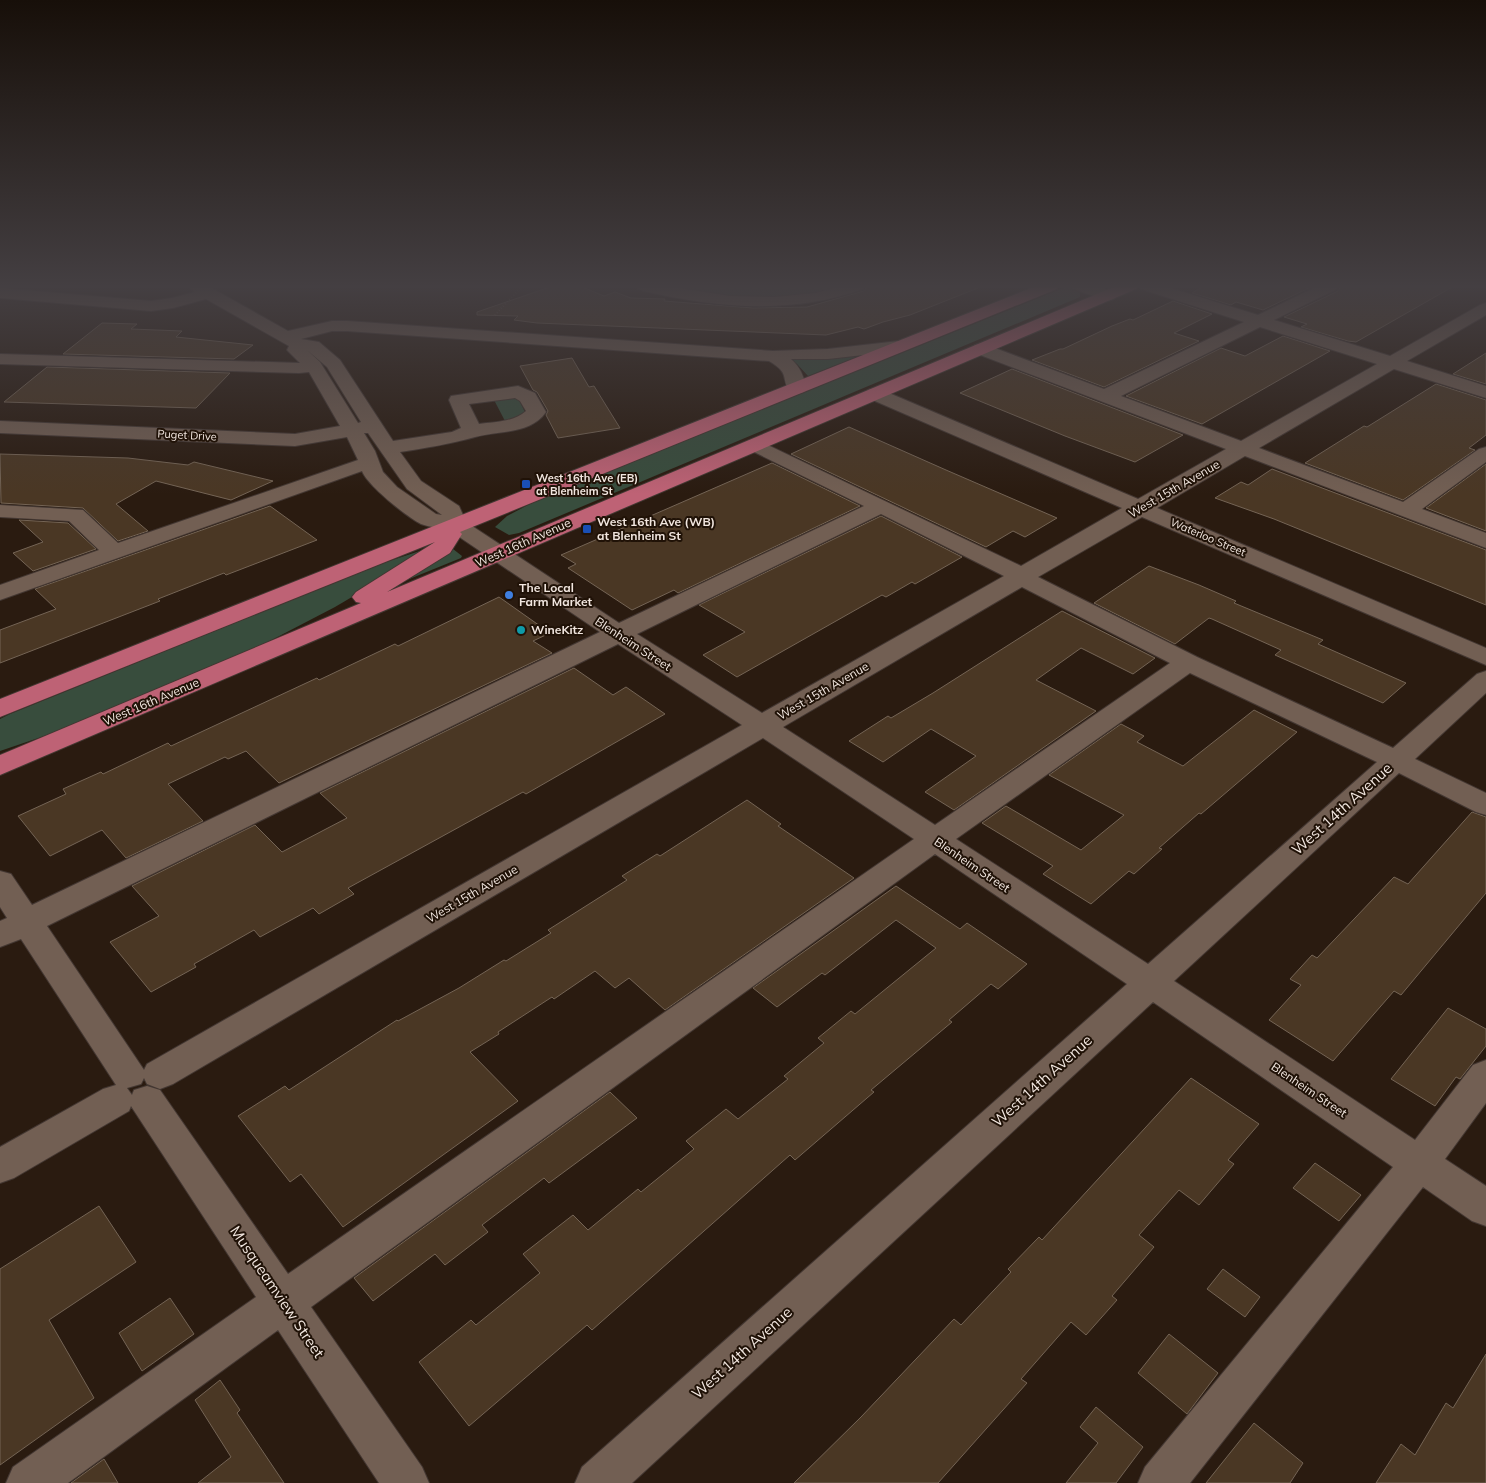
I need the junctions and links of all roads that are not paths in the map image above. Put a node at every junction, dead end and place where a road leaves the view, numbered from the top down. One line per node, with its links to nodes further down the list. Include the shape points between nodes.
1 (302, 355): 14 (street, Blenheim Street)
2 (324, 355): 19 (street, Blenheim Street, via 334,364)
3 (762, 355): 11 (street)
4 (792, 355): 11 (street)
5 (877, 355): 15 (main road)
6 (968, 355): 17 (main road, West 16th Avenue)
7 (995, 355): 18 (street)
8 (1189, 355): 18 (street)
9 (1367, 355): 13 (street)
10 (1405, 355): 13 (street, West 15th Avenue)
11 (773, 356): 15 (street, via 796,375)
12 (0, 359): 14 (street)
13 (1392, 363): 16 (street); 25 (street, West 15th Avenue)
14 (314, 366): 21 (street, Blenheim Street)
15 (797, 388): 32 (main road)
16 (1486, 392)
17 (875, 394): 23 (main road, West 16th Avenue); 29 (street, Waterloo Street)
18 (1105, 396): 25 (street)
19 (373, 426): 21 (street, Puget Drive); 24 (street, Blenheim Street)
20 (0, 427): 21 (street, Puget Drive, via 295,440)
21 (353, 430): 27 (street, Blenheim Street)
22 (472, 430): 24 (street, via 456,437)
23 (756, 445): 28 (street); 35 (main road, West 16th Avenue)
24 (387, 448): 32 (street, Blenheim Street, via 414,484 451,511)
25 (1243, 449): 29 (street, West 15th Avenue); 30 (street)
26 (1486, 453): 30 (street)
27 (370, 463): 32 (street, Blenheim Street, via 374,474 390,491 430,519); 34 (street)
28 (880, 506): 36 (street, via 1002,564); 38 (street)
29 (1140, 508): 36 (street, West 15th Avenue); 40 (street, Waterloo Street)
30 (1405, 510): 33 (street)
31 (0, 511): 34 (street, via 75,515)
32 (456, 525): 35 (street, Blenheim Street); 39 (main road, via 442,548 340,611); 43 (main road)
33 (1486, 541)
34 (114, 552): 37 (street)
35 (498, 554): 38 (street, Blenheim Street); 39 (main road, West 16th Avenue)
36 (1021, 577): 41 (street); 44 (street, West 15th Avenue)
37 (0, 593)
38 (618, 634): 44 (street, Blenheim Street); 50 (street)
39 (309, 635): 46 (main road, West 16th Avenue)
40 (1486, 657)
41 (1188, 662): 45 (street); 48 (street)
42 (1486, 679): 45 (street, West 14th Avenue)
43 (0, 709)
44 (763, 726): 48 (street, Blenheim Street); 53 (street, West 15th Avenue)
45 (1397, 760): 47 (street); 51 (street, West 14th Avenue)
46 (0, 766)
47 (1486, 805)
48 (934, 840): 51 (street, Blenheim Street); 57 (street)
49 (0, 882): 50 (street, Musqueamview Street)
50 (14, 928): 53 (street, Musqueamview Street)
51 (1149, 984): 54 (street, Blenheim Street); 60 (street, West 14th Avenue)
52 (1486, 1075): 54 (street)
53 (137, 1087): 55 (street, West 15th Avenue); 57 (street, Musqueamview Street)
54 (1419, 1164): 56 (street, Blenheim Street); 61 (street)
55 (0, 1166)
56 (1486, 1208)
57 (284, 1302): 58 (street); 59 (street, Musqueamview Street)
58 (29, 1483)
59 (406, 1483)
60 (598, 1483)
61 (1161, 1483)

